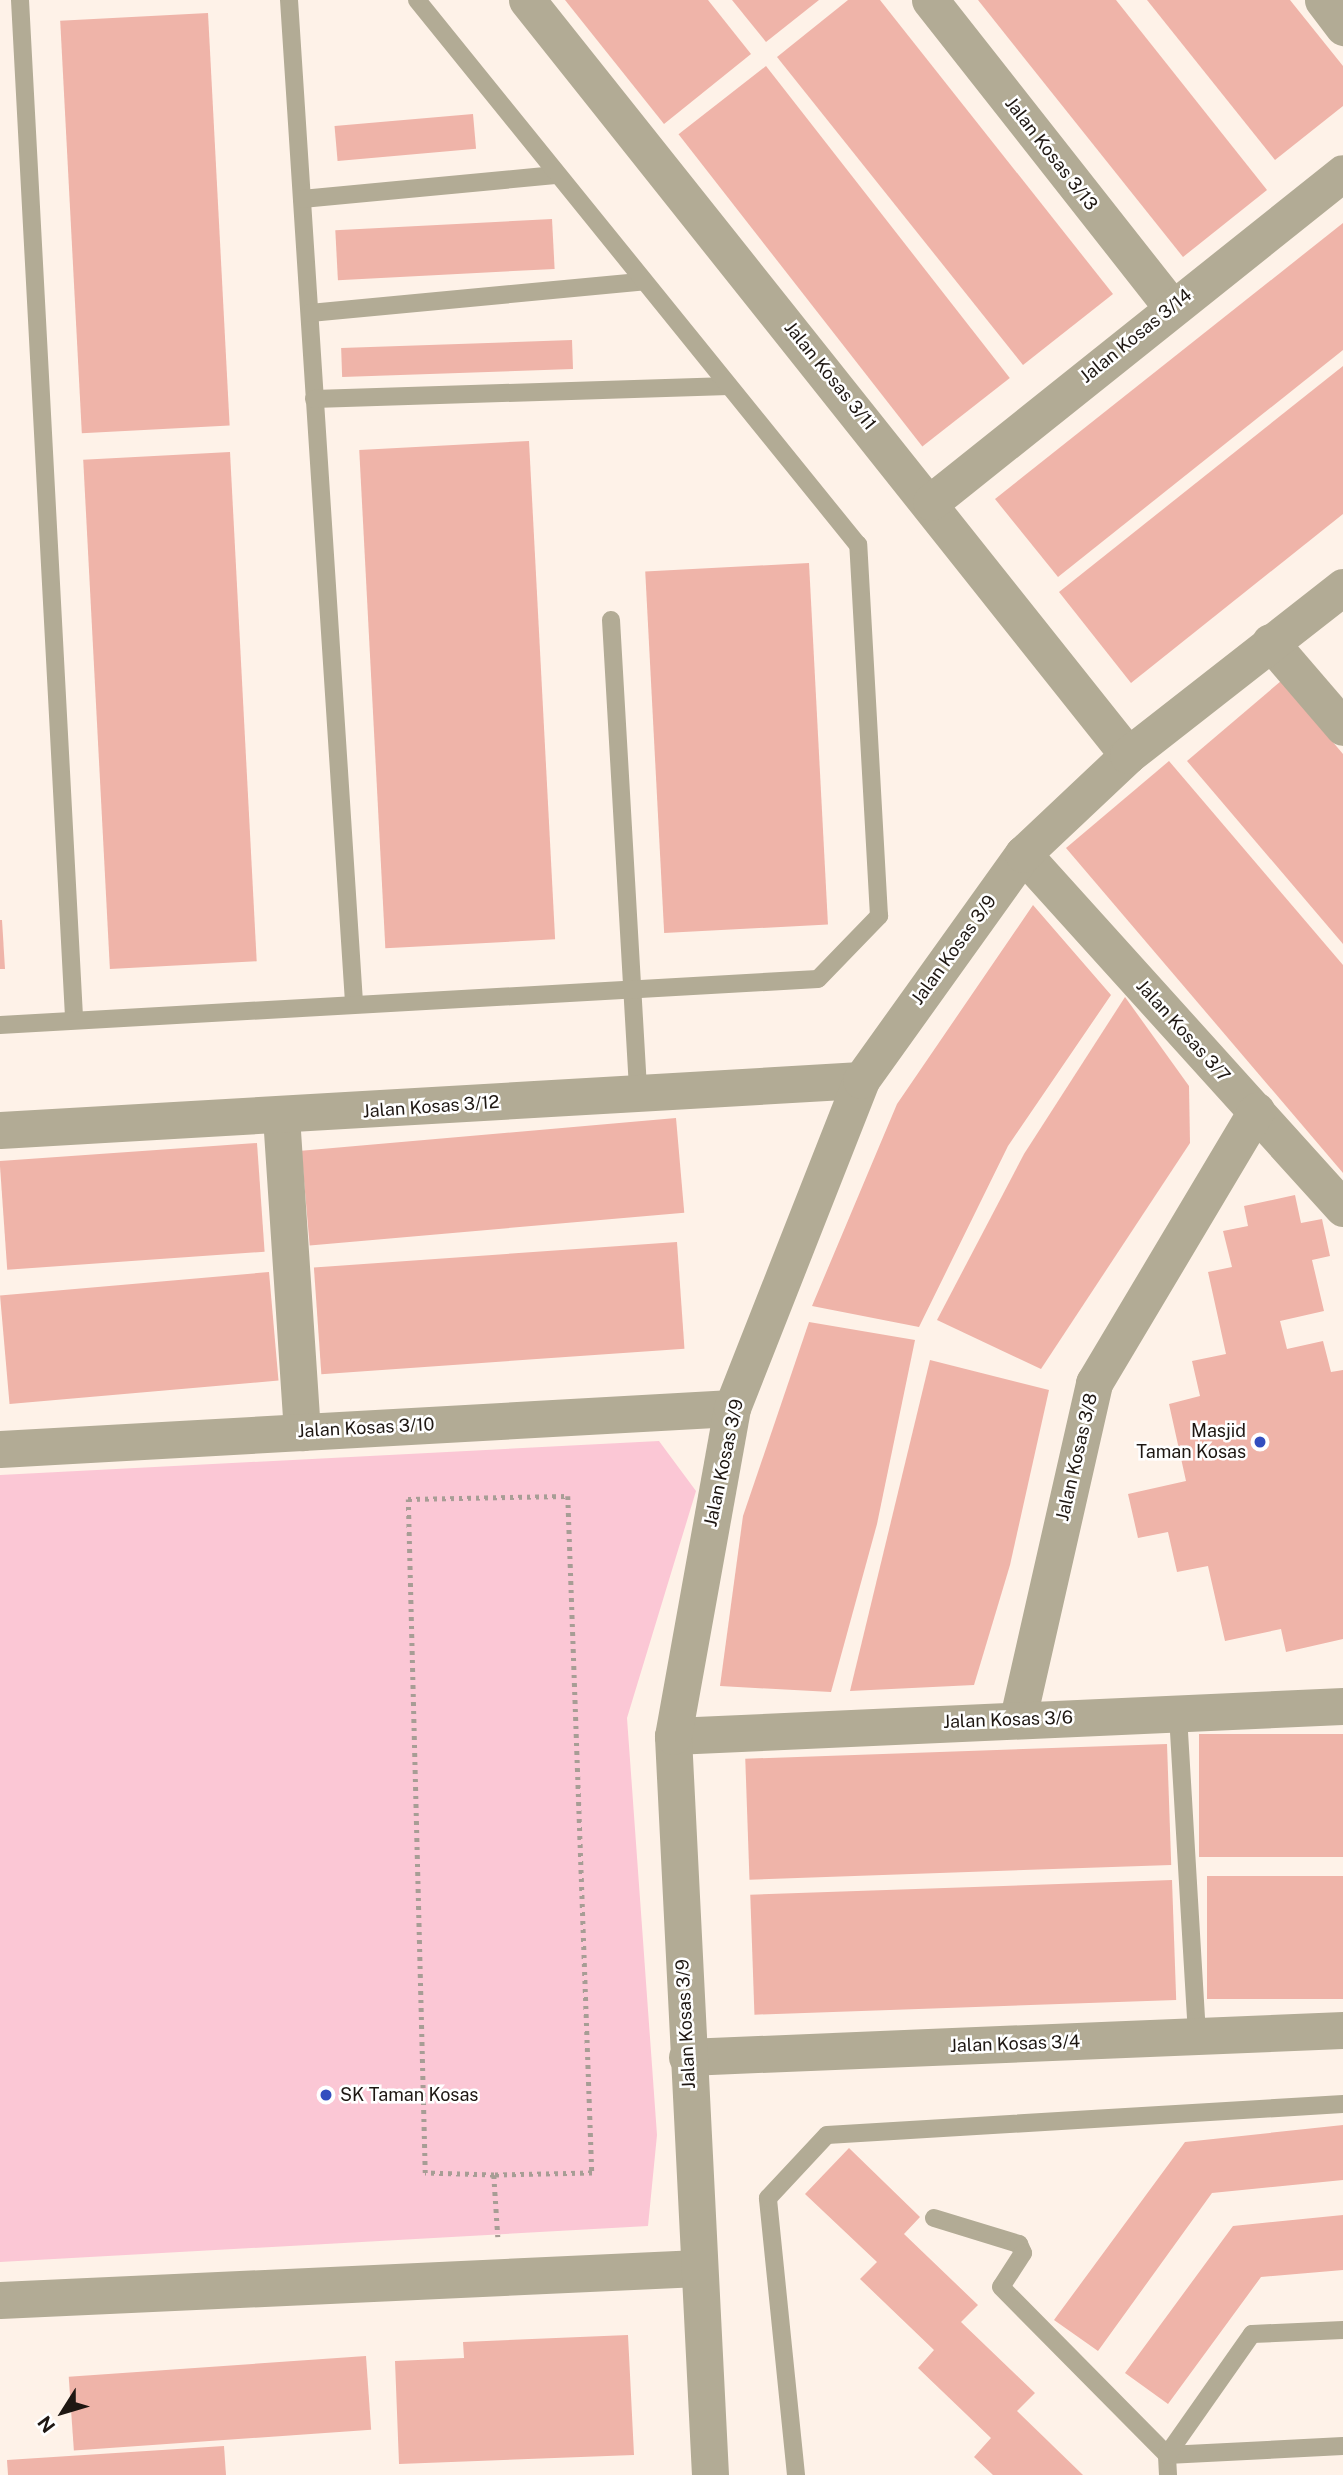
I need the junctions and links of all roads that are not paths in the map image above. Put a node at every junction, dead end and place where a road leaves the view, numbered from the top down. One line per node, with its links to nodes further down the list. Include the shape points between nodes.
1 (20, 0): 25 (lane)
2 (289, 0): 10 (lane)
3 (417, 0): 9 (lane)
4 (527, 0): 16 (street, Jalan Kosas 3/11)
5 (930, 0): 12 (street, Jalan Kosas 3/13)
6 (1323, 0): 7 (street)
7 (1343, 27)
8 (1343, 173): 12 (street, Jalan Kosas 3/14)
9 (558, 175): 10 (lane); 11 (lane)
10 (302, 199): 13 (lane)
11 (640, 282): 13 (lane); 14 (lane)
12 (1172, 307): 16 (street, Jalan Kosas 3/14)
13 (310, 313): 15 (lane)
14 (729, 386): 15 (lane); 23 (lane, via 858,545 879,916 818,979)
15 (314, 399): 24 (lane)
16 (931, 502): 21 (street, Jalan Kosas 3/11)
17 (1343, 587): 19 (street, Jalan Kosas 3/9)
18 (611, 620): 23 (lane)
19 (1270, 642): 20 (street); 21 (street, Jalan Kosas 3/9)
20 (1343, 727)
21 (1128, 755): 22 (street, Jalan Kosas 3/9)
22 (1023, 854): 27 (street, Jalan Kosas 3/9); 29 (street, Jalan Kosas 3/7)
23 (628, 988): 24 (lane); 28 (lane)
24 (354, 1003): 25 (lane)
25 (74, 1016): 26 (lane)
26 (0, 1025)
27 (861, 1080): 28 (street, Jalan Kosas 3/12); 33 (street, Jalan Kosas 3/9)
28 (638, 1094): 30 (street, Jalan Kosas 3/12)
29 (1256, 1111): 32 (street, Jalan Kosas 3/7); 38 (street, Jalan Kosas 3/8, via 1094,1383)
30 (281, 1116): 31 (street, Jalan Kosas 3/12); 34 (street)
31 (0, 1130)
32 (1343, 1208)
33 (733, 1408): 34 (street, Jalan Kosas 3/10); 39 (street, Jalan Kosas 3/9)
34 (302, 1432): 35 (street, Jalan Kosas 3/10)
35 (0, 1450)
36 (1343, 1706): 37 (street, Jalan Kosas 3/6)
37 (1178, 1715): 38 (street, Jalan Kosas 3/6); 41 (lane)
38 (1018, 1718): 39 (street, Jalan Kosas 3/6)
39 (673, 1736): 42 (street, Jalan Kosas 3/9)
40 (1343, 2030): 41 (street, Jalan Kosas 3/4)
41 (1197, 2036): 42 (street, Jalan Kosas 3/4)
42 (687, 2057): 45 (street, Jalan Kosas 3/9)
43 (1343, 2104): 51 (lane, via 827,2135 768,2198)
44 (934, 2218): 49 (lane, via 1019,2244 1023,2253 1001,2287)
45 (698, 2268): 46 (street); 50 (street, Jalan Kosas 3/9)
46 (0, 2300)
47 (1343, 2330): 49 (lane, via 1252,2334)
48 (1343, 2446): 49 (lane)
49 (1167, 2455): 52 (lane)
50 (710, 2475)
51 (796, 2475)
52 (1168, 2475)

